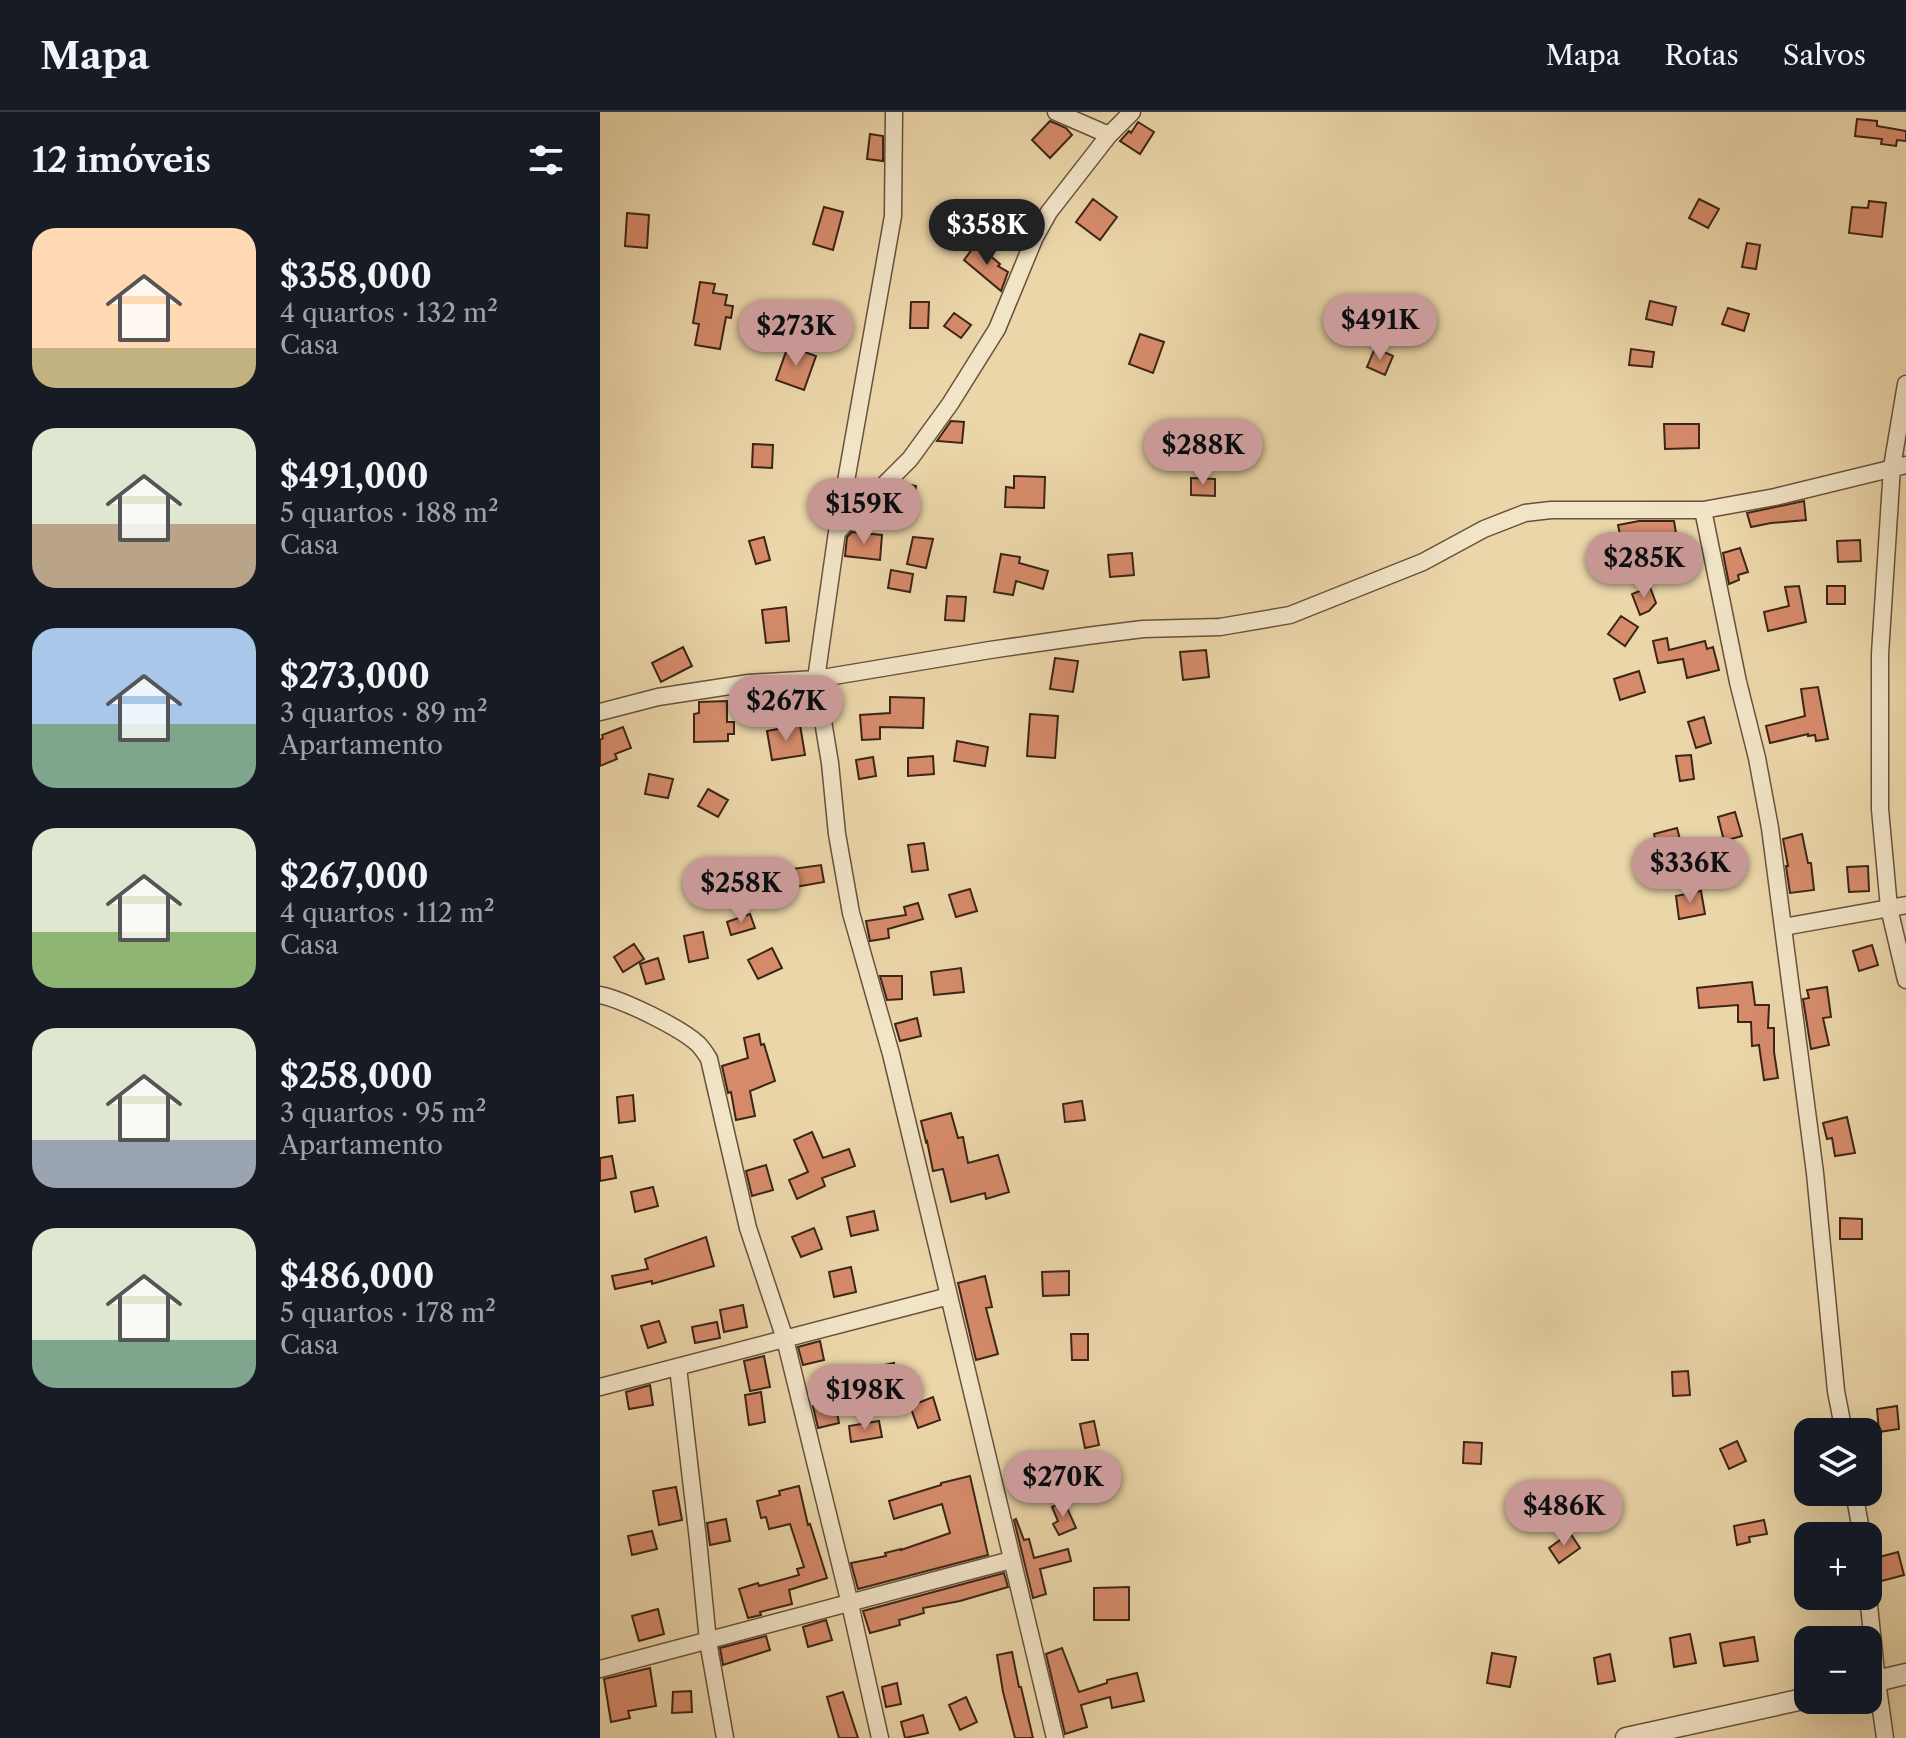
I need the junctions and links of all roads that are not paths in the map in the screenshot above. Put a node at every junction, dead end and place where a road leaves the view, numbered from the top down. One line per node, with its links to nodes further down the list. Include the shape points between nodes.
1 (894, 112): 8 (street, via 893,216)
2 (1056, 112): 4 (street)
3 (1132, 112): 4 (street)
4 (1109, 135): 8 (street, via 1049,212 997,329 950,404 910,459)
5 (1906, 384): 6 (street)
6 (1899, 466): 7 (street); 11 (street, via 1880,654 1880,809)
7 (1703, 510): 9 (street, via 1525,513 1423,562 1290,615 1220,627 1087,636); 12 (street, via 1757,758)
8 (837, 532): 9 (street)
9 (816, 679): 10 (street, via 749,683); 15 (street, via 851,913)
10 (600, 712)
11 (1898, 907): 12 (street); 13 (street)
12 (1783, 927): 19 (street)
13 (1906, 980)
14 (600, 995): 16 (street, via 680,1032 709,1059 748,1228)
15 (949, 1296): 16 (street); 20 (street)
16 (785, 1339): 17 (street); 21 (street)
17 (678, 1367): 18 (street); 22 (street)
18 (600, 1387)
19 (1841, 1418)
20 (1011, 1560): 21 (street); 30 (street)
21 (850, 1604): 22 (street); 29 (street)
22 (708, 1641): 23 (street); 28 (street)
23 (600, 1669)
24 (1906, 1674): 25 (street)
25 (1882, 1680)
26 (1794, 1701): 31 (street)
27 (1879, 1714): 32 (street)
28 (725, 1738)
29 (880, 1738)
30 (1055, 1738)
31 (1626, 1738)
32 (1885, 1738)

